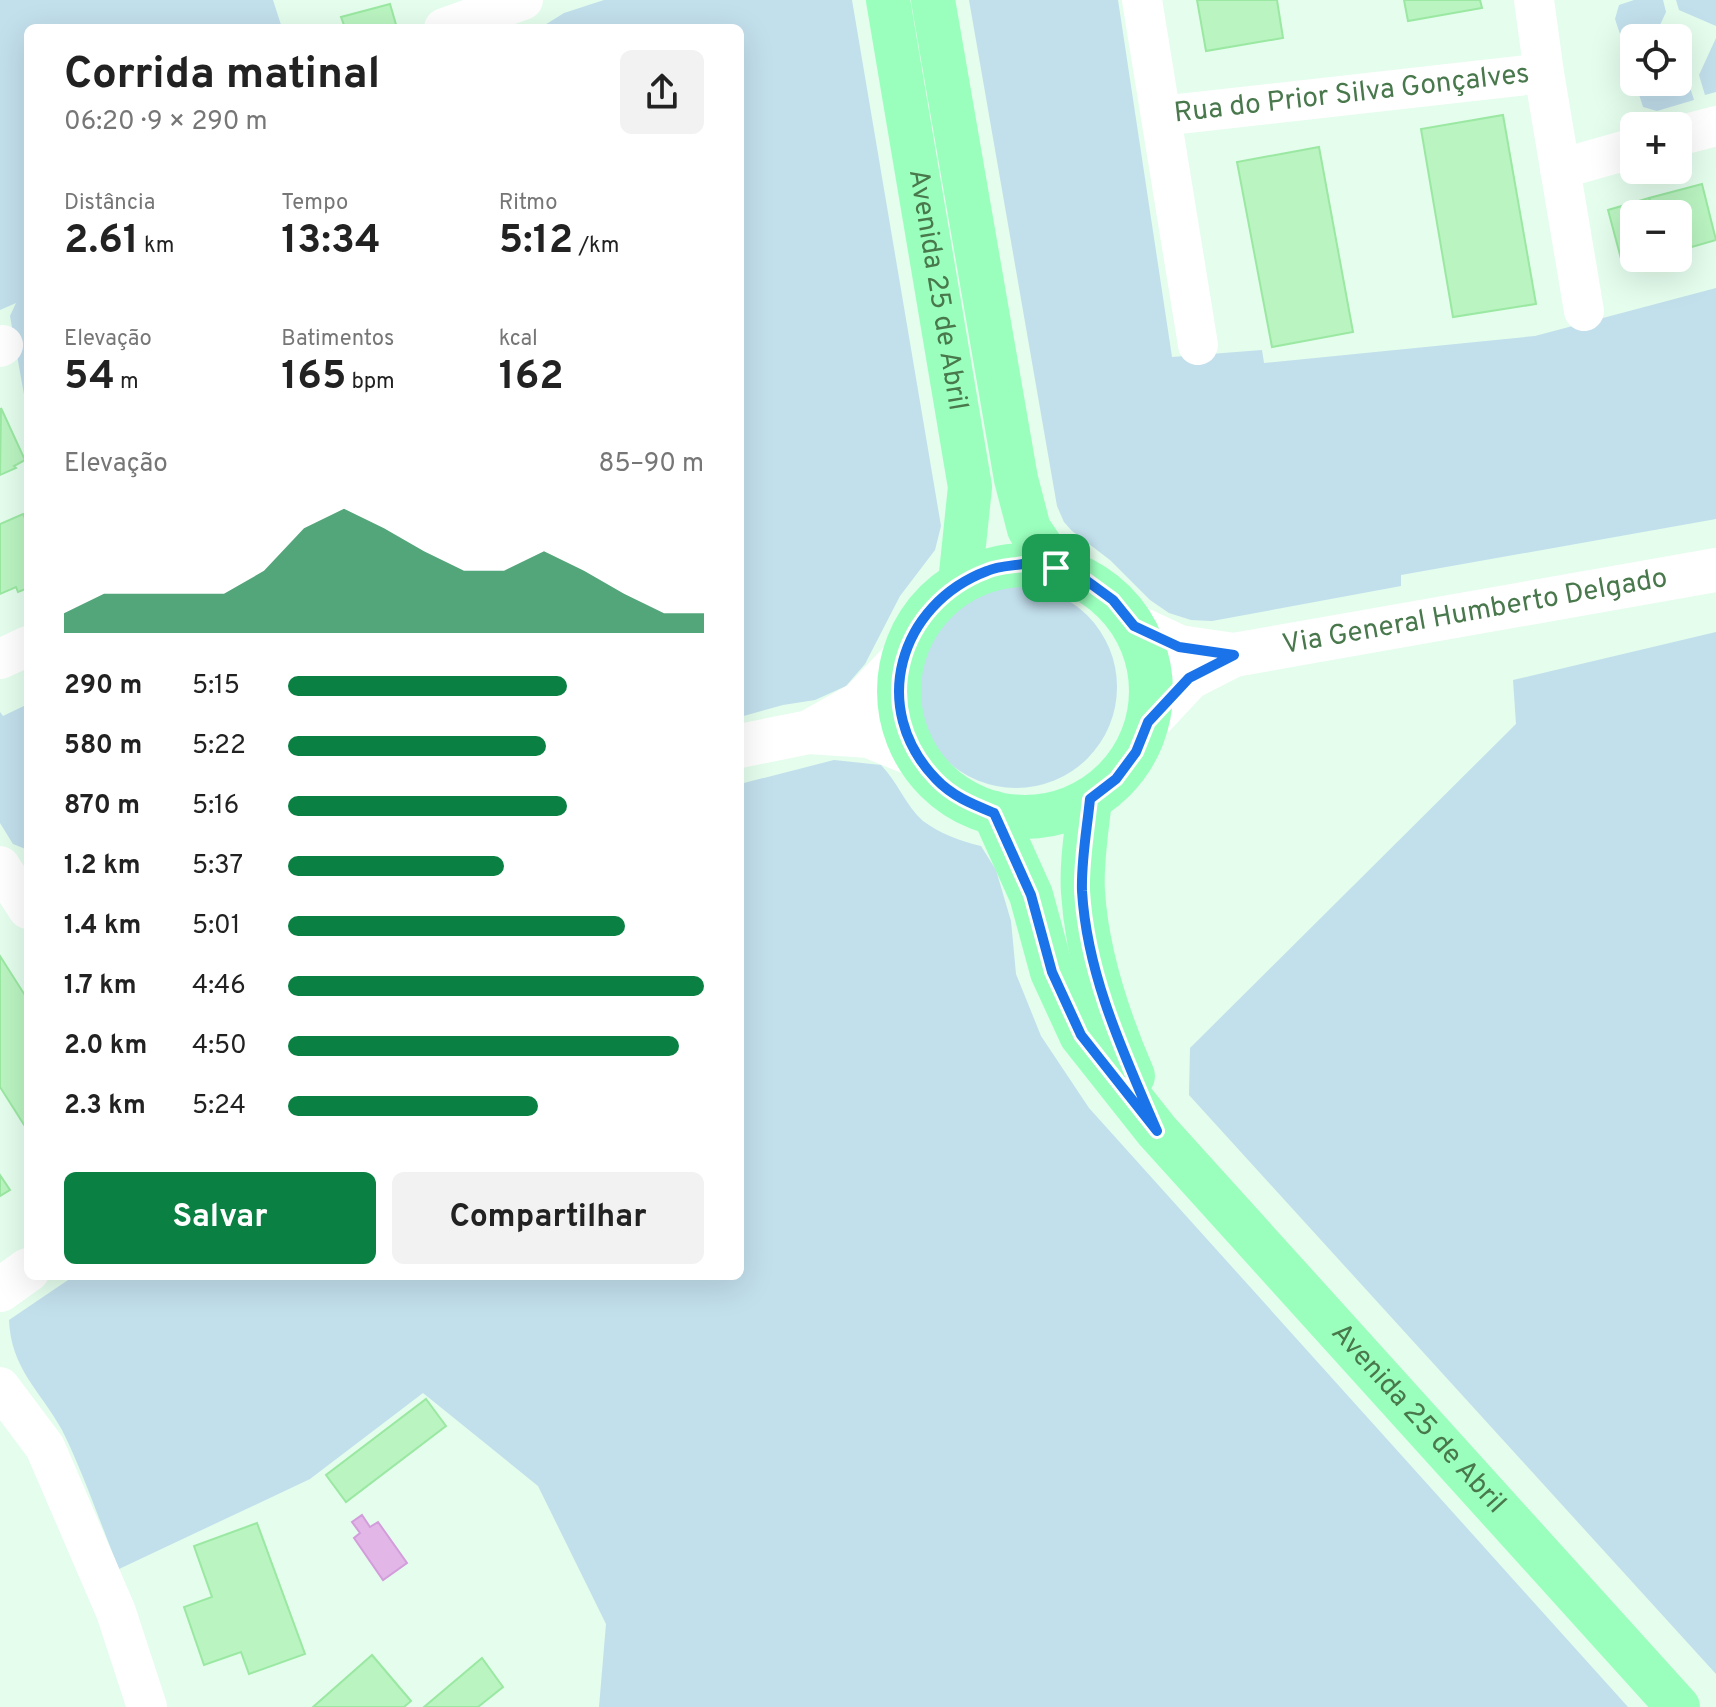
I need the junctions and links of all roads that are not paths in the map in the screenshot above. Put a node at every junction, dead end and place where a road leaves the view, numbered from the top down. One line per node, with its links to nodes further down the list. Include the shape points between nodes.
1 (430, 0): 7 (street)
2 (523, 0): 8 (street)
3 (888, 0): 19 (main road, Avenida 25 de Abril, via 970,487)
4 (933, 0): 17 (main road, Avenida 25 de Abril, via 1016,479 1029,529)
5 (1142, 0): 10 (street)
6 (1534, 0): 9 (street)
7 (439, 24)
8 (453, 24)
9 (1544, 73): 10 (street, Rua do Prior Silva Gonçalves); 14 (street)
10 (1161, 116): 16 (street)
11 (1716, 126): 12 (street)
12 (1692, 132)
13 (1620, 152): 14 (street)
14 (1560, 169): 15 (street)
15 (1584, 311)
16 (1198, 345)
17 (1056, 568): 19 (main road, via 1023,564 990,569); 20 (main road, via 1113,600)
18 (1716, 570): 22 (main road, Via General Humberto Delgado)
19 (960, 583): 24 (main road, via 934,603)
20 (1134, 626): 22 (main road, Via General Humberto Delgado, via 1179,647); 25 (main road, via 1147,656 1152,689)
21 (24, 648): 23 (street)
22 (1234, 655): 25 (main road, Via General Humberto Delgado, via 1189,678)
23 (0, 659)
24 (902, 660): 26 (main road, via 861,703); 28 (main road, via 903,725)
25 (1148, 722): 29 (main road, via 1136,752 1116,779)
26 (809, 732): 27 (main road); 28 (main road, via 869,736)
27 (744, 745)
28 (916, 755): 30 (main road, via 963,801)
29 (1090, 799): 30 (main road, via 1027,817); 31 (main road, Avenida 25 de Abril, via 1082,890 1089,936 1107,1015)
30 (994, 813): 31 (main road, Avenida 25 de Abril, via 1031,895 1052,972 1081,1035)
31 (1157, 1131): 36 (main road, Avenida 25 de Abril)
32 (24, 1273): 33 (main road)
33 (0, 1290)
34 (0, 1387): 35 (street, via 45,1447 116,1612)
35 (147, 1707)
36 (1678, 1707)

